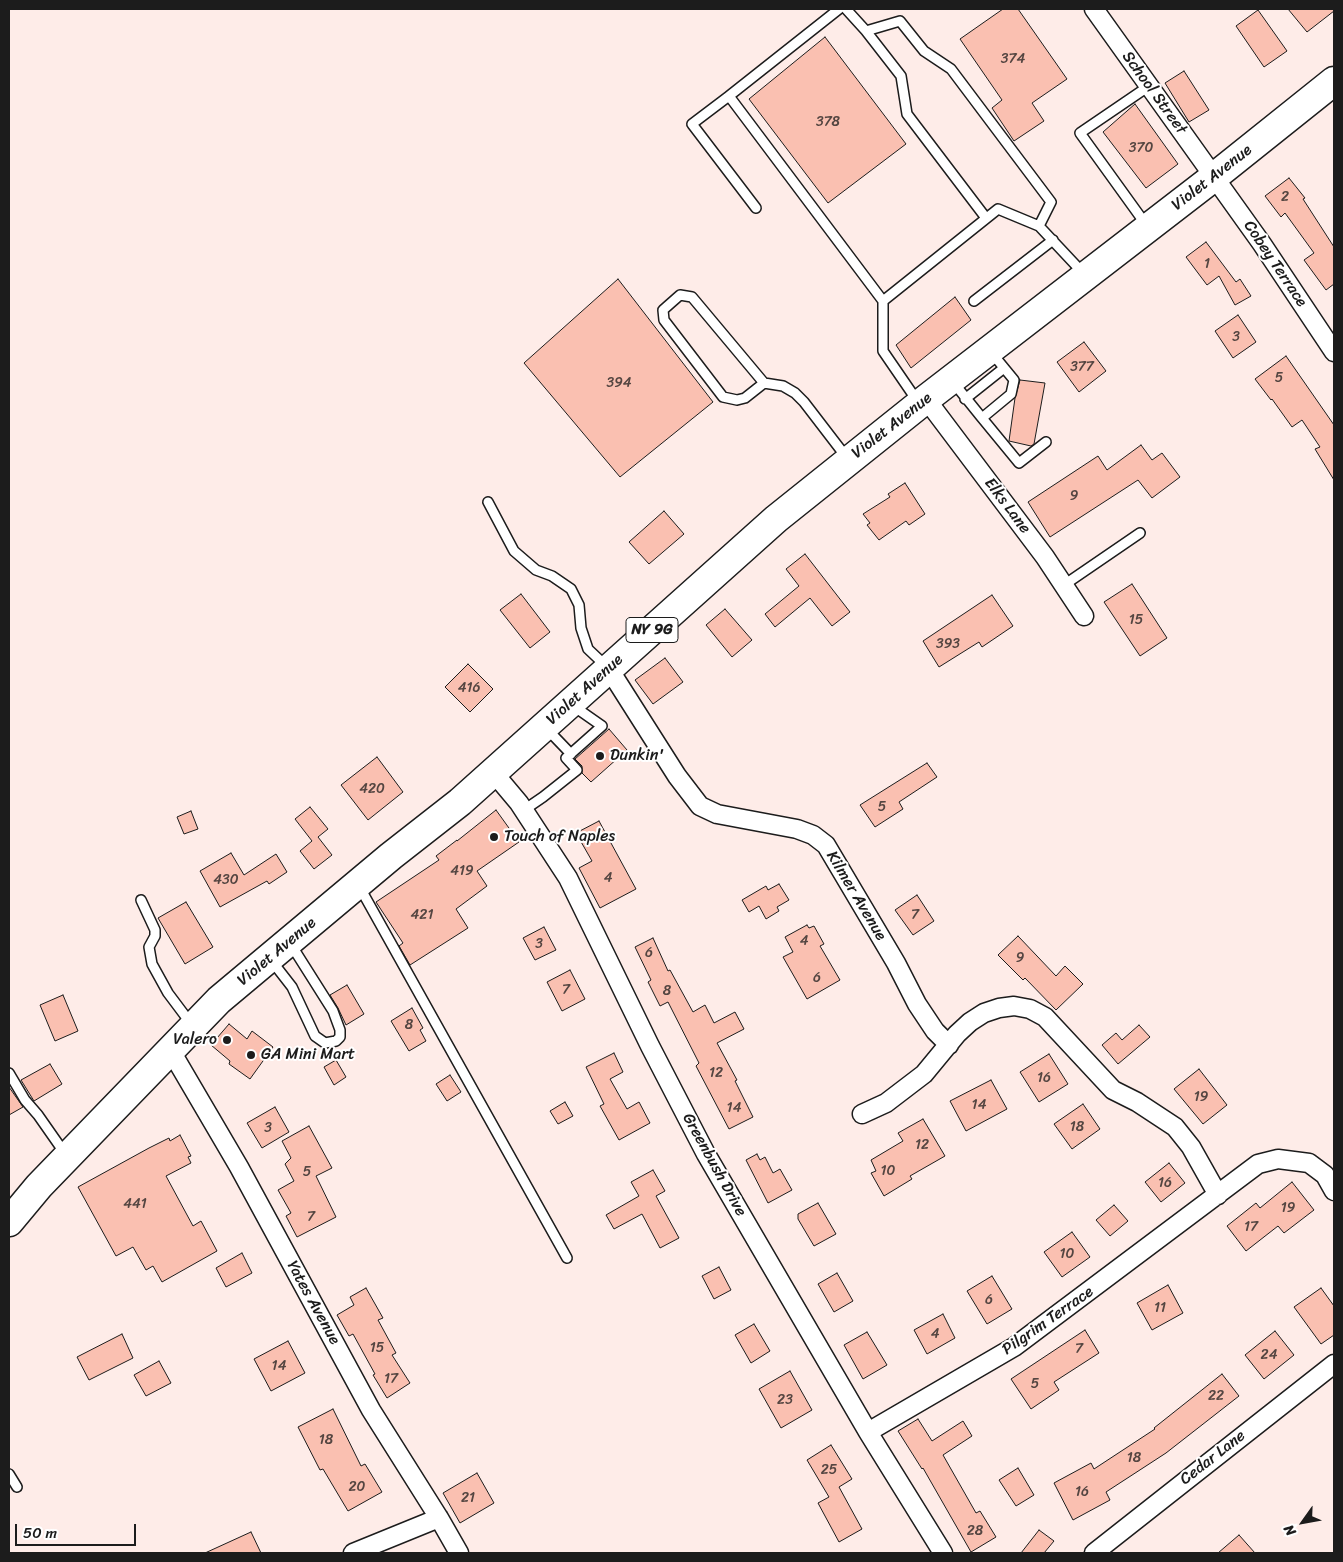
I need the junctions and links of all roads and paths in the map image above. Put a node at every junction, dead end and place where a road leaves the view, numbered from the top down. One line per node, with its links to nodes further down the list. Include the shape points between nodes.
1 (839, 9): 7 (lane)
2 (846, 9): 4 (lane)
3 (1094, 9): 6 (street, School Street)
4 (866, 31): 10 (lane, via 901,76 907,114); 11 (lane, via 900,21 924,51 951,69 1051,202)
5 (1334, 81): 8 (main road, Violet Avenue / NY 9G)
6 (1149, 86): 8 (street, School Street); 12 (lane, via 1080,133)
7 (729, 96): 9 (lane, via 692,124); 15 (lane)
8 (1214, 176): 12 (main road, Violet Avenue / NY 9G); 17 (street, Cobey Terrace)
9 (756, 208)
10 (986, 218): 11 (lane, via 998,209); 15 (lane)
11 (1039, 226): 13 (lane)
12 (1148, 228): 14 (main road, Violet Avenue / NY 9G)
13 (1053, 240): 14 (lane); 16 (lane)
14 (1086, 276): 18 (main road, Violet Avenue / NY 9G)
15 (883, 301): 21 (lane, via 883,351)
16 (974, 301)
17 (1334, 352)
18 (996, 359): 20 (main road, Violet Avenue / NY 9G); 22 (lane, via 1014,380 1011,394)
19 (764, 383): 19 (lane, via 692,297 680,295 663,310 664,320 723,397 745,398); 24 (lane, via 783,386 795,393)
20 (958, 389): 21 (main road, Violet Avenue / NY 9G); 22 (lane)
21 (923, 402): 24 (main road, Violet Avenue / NY 9G); 27 (street, Elks Lane)
22 (982, 418): 23 (lane, via 1018,463)
23 (1046, 442)
24 (849, 460): 29 (main road, Violet Avenue / NY 9G, via 776,519)
25 (488, 502): 29 (lane, via 514,551 536,570 571,589 579,605 580,628 588,649)
26 (1140, 533): 27 (lane)
27 (1064, 585): 28 (street, Elks Lane)
28 (1084, 616)
29 (609, 669): 30 (main road, Violet Avenue / NY 9G); 39 (street, Kilmer Avenue, via 677,776 700,806 717,814 797,829 826,845 917,1004)
30 (570, 704): 31 (main road, Violet Avenue / NY 9G); 32 (lane, via 602,726)
31 (544, 727): 32 (lane); 33 (main road, Violet Avenue / NY 9G)
32 (571, 754): 34 (lane, via 566,758 577,770)
33 (493, 772): 34 (street, Greenbush Drive); 35 (main road, Violet Avenue / NY 9G)
34 (524, 810): 49 (street, Greenbush Drive, via 568,878 706,1154)
35 (358, 884): 37 (main road, Violet Avenue / NY 9G); 47 (lane)
36 (141, 900): 38 (lane, via 155,930 149,946 152,964)
37 (279, 950): 37 (lane, via 315,1036 325,1043 336,1041 340,1030 333,1011); 38 (main road, Violet Avenue / NY 9G, via 219,1000)
38 (194, 1028): 40 (main road, Violet Avenue / NY 9G)
39 (949, 1045): 42 (street, via 924,1074 886,1103); 45 (street, via 970,1022 999,1008 1030,1009 1045,1017 1113,1090 1175,1127 1191,1147)
40 (171, 1051): 43 (main road, Violet Avenue / NY 9G); 52 (street, Yates Avenue, via 239,1167 371,1410)
41 (9, 1073): 43 (lane)
42 (862, 1114)
43 (67, 1158): 46 (main road, Violet Avenue / NY 9G)
44 (1334, 1191): 45 (street, Pilgrim Terrace, via 1325,1176 1309,1163 1278,1158 1258,1164)
45 (1218, 1195): 49 (street, Pilgrim Terrace, via 1014,1347)
46 (9, 1222)
47 (567, 1258)
48 (1334, 1364): 56 (street, Cedar Lane)
49 (868, 1432): 55 (street, Greenbush Drive)
50 (9, 1474): 51 (lane)
51 (17, 1486)
52 (439, 1518): 53 (street); 54 (street, Yates Avenue)
53 (353, 1553)
54 (459, 1553)
55 (943, 1553)
56 (1094, 1553)

